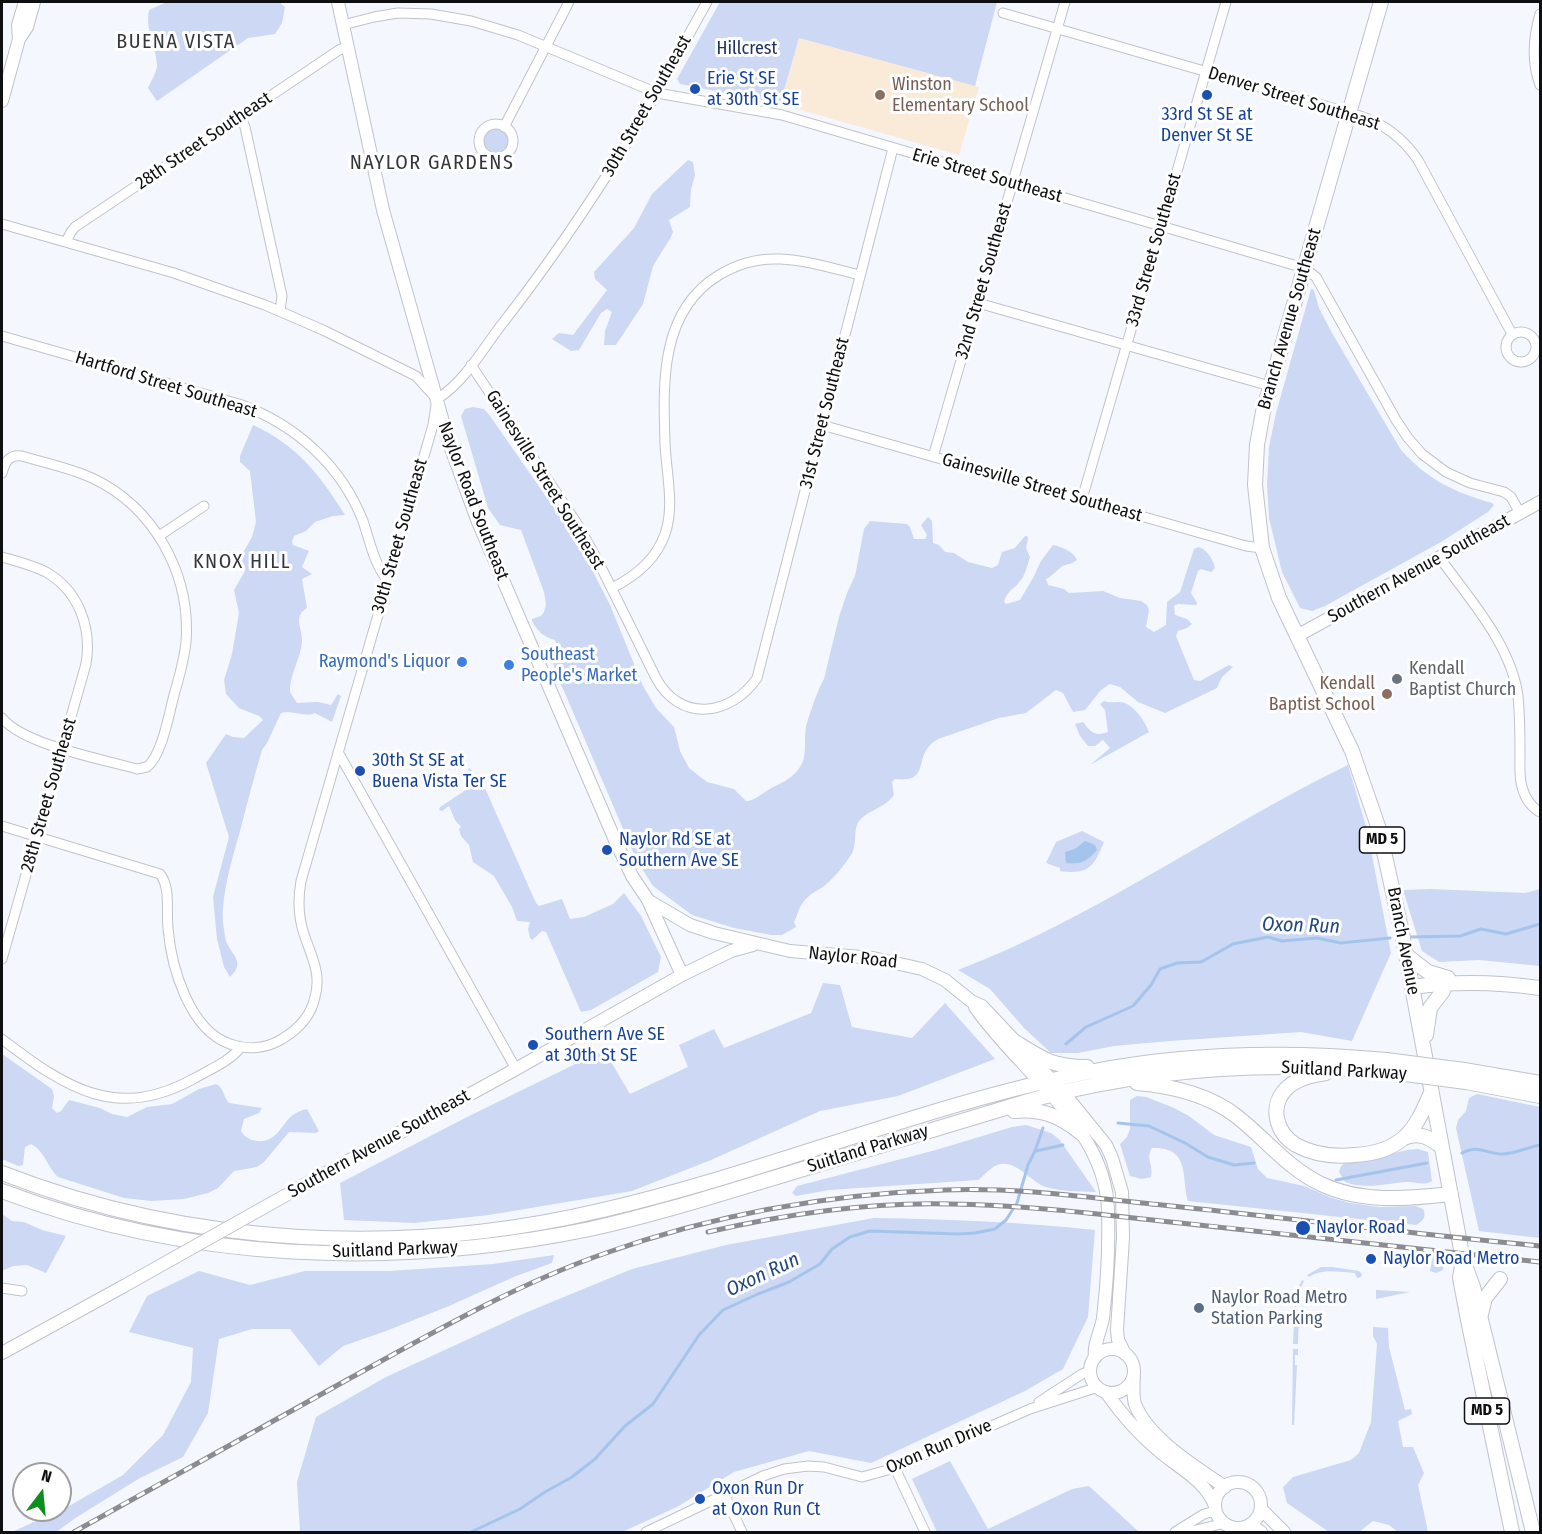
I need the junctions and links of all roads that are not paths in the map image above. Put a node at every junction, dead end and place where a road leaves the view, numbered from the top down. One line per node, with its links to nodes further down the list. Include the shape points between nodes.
1 (25, 2): 13 (main road, via 18,25)
2 (34, 2): 13 (main road)
3 (338, 2): 11 (main road, Naylor Road Southeast)
4 (569, 2): 14 (street)
5 (707, 2): 18 (street, 30th Street Southeast)
6 (1065, 2): 12 (street, 32nd Street Southeast)
7 (1226, 2): 16 (street, 33rd Street Southeast)
8 (1381, 2): 20 (highway, Branch Avenue Southeast)
9 (1004, 13): 12 (street, Denver Street Southeast)
10 (1540, 14): 17 (street, via 1534,48)
11 (343, 25): 14 (street, Erie Street Southeast, via 374,16 431,14 471,21); 15 (main road, Naylor Road Southeast)
12 (1057, 29): 16 (street, Denver Street Southeast); 24 (street, 32nd Street Southeast)
13 (19, 39): 19 (main road)
14 (545, 46): 18 (street, Erie Street Southeast); 22 (street)
15 (348, 47): 21 (street, 28th Street Southeast); 38 (main road, Naylor Road Southeast, via 391,244)
16 (1206, 72): 20 (street, Denver Street Southeast); 26 (street, 33rd Street Southeast)
17 (1540, 85)
18 (657, 93): 23 (street, Erie Street Southeast, via 782,115); 36 (street, 30th Street Southeast, via 584,211)
19 (2, 100)
20 (1348, 113): 28 (highway, Branch Avenue Southeast); 32 (street, Denver Street Southeast, via 1383,126 1411,150)
21 (240, 116): 27 (street, 28th Street Southeast, via 75,227); 31 (street, via 282,296)
22 (504, 127)
23 (893, 148): 24 (street, Erie Street Southeast); 29 (street, 31st Street Southeast)
24 (1012, 183): 26 (street, Erie Street Southeast); 30 (street, 32nd Street Southeast)
25 (2, 224): 27 (street)
26 (1161, 226): 28 (street, Erie Street Southeast); 35 (street, 33rd Street Southeast)
27 (66, 242): 31 (street, via 174,273)
28 (1304, 268): 37 (highway, Branch Avenue Southeast); 45 (street, via 1316,277 1407,438 1446,472 1504,492)
29 (860, 276): 39 (street, 31st Street Southeast); 51 (street, via 787,259 753,262 712,280 688,304 677,321 667,363 666,529 652,558)
30 (978, 303): 35 (street); 40 (street, 32nd Street Southeast)
31 (280, 311): 38 (street, via 416,376)
32 (1512, 334): 34 (street, via 1523,331); 34 (street, via 1505,348 1510,357 1520,362 1534,356)
33 (2, 336): 50 (street, Hartford Street Southeast, via 239,404 289,429 317,452 341,481)
34 (1538, 339)
35 (1126, 345): 37 (street); 42 (street, 33rd Street Southeast)
36 (471, 365): 38 (street, 30th Street Southeast, via 449,392); 51 (street, Gainesville Street Southeast, via 578,525)
37 (1270, 386): 47 (highway, Branch Avenue Southeast, via 1256,458)
38 (437, 399): 50 (street, 30th Street Southeast); 60 (main road, Naylor Road Southeast, via 453,457 478,522 615,840)
39 (822, 425): 40 (street, Gainesville Street Southeast); 53 (street, 31st Street Southeast)
40 (933, 457): 42 (street, Gainesville Street Southeast)
41 (2, 470): 46 (street, via 7,459 18,455 91,478 130,503)
42 (1082, 499): 47 (street, Gainesville Street Southeast)
43 (1540, 502): 45 (main road, Southern Avenue Southeast)
44 (204, 506): 46 (street)
45 (1520, 513): 49 (main road, Southern Avenue Southeast)
46 (159, 536): 55 (street, via 180,581 186,632 182,667 153,761 137,769)
47 (1262, 548): 52 (highway, Branch Avenue Southeast)
48 (2, 557): 55 (street, 28th Street Southeast, via 32,566 55,579 77,603 87,630 86,664)
49 (1440, 558): 52 (main road, Southern Avenue Southeast); 57 (street, via 1504,652 1512,671 1520,716 1522,788)
50 (388, 581): 56 (street, 30th Street Southeast)
51 (612, 588): 53 (street, Gainesville Street Southeast, via 658,682 680,703 704,709 724,706 743,696)
52 (1297, 636): 62 (highway, Branch Avenue / MD 5, via 1365,783 1379,829)
53 (757, 678)
54 (2, 718): 55 (street, via 24,736)
55 (63, 748): 59 (street, 28th Street Southeast)
56 (338, 752): 72 (street, 30th Street Southeast, via 299,897 301,924 317,968 314,1002 302,1024 290,1035 264,1047); 76 (street)
57 (1540, 812)
58 (2, 826): 59 (street)
59 (38, 837): 63 (street, 28th Street Southeast); 72 (street, via 162,877 170,944 189,1005 213,1034)
60 (648, 900): 61 (main road, Naylor Road, via 690,925); 64 (main road, Naylor Road Southeast)
61 (760, 944): 64 (main road, Southern Avenue Southeast, via 731,951); 69 (main road, Naylor Road, via 909,965 945,980)
62 (1406, 956): 65 (highway, via 1428,972); 67 (highway, Branch Avenue / MD 5)
63 (2, 959)
64 (682, 975): 76 (main road, Southern Avenue Southeast)
65 (1468, 983): 66 (highway); 67 (highway, via 1442,983); 68 (highway)
66 (1540, 988)
67 (1413, 991): 68 (highway); 73 (highway, Branch Avenue / MD 5)
68 (1443, 991): 73 (highway, via 1428,1012)
69 (971, 1001): 71 (main road, Naylor Road, via 982,1006); 79 (main road, Naylor Road, via 989,1028)
70 (2, 1040): 72 (street, via 75,1088 124,1099 171,1090)
71 (1017, 1043): 74 (highway, via 1058,1065); 79 (main road, Naylor Road)
72 (241, 1047)
73 (1425, 1060): 83 (highway, Branch Avenue / MD 5)
74 (1125, 1066): 75 (highway, Suitland Parkway, via 1250,1055 1323,1055); 79 (highway, Suitland Parkway)
75 (1388, 1066): 77 (highway, Suitland Parkway); 78 (highway, Suitland Parkway, bridge)
76 (516, 1069): 97 (main road, Southern Avenue Southeast, bridge)
77 (1354, 1069): 80 (highway, Suitland Parkway, via 1233,1068); 87 (highway, via 1306,1077 1286,1088 1276,1112 1282,1132 1298,1146 1330,1155 1372,1153)
78 (1465, 1076): 81 (highway, Suitland Parkway); 84 (highway, Suitland Parkway)
79 (1047, 1082): 82 (main road, Naylor Road); 89 (highway, Suitland Parkway, via 674,1192 556,1220 458,1233 383,1238 287,1236 218,1229 115,1209)
80 (1114, 1082): 82 (highway, Suitland Parkway); 91 (highway, via 1175,1088 1217,1104 1295,1169 1333,1189 1376,1198)
81 (1540, 1083)
82 (1057, 1093): 85 (highway, Suitland Parkway); 86 (main road, Naylor Road); 98 (main road, Naylor Road, via 1106,1145 1120,1185 1123,1238 1117,1330)
83 (1431, 1093): 87 (highway); 88 (highway, Branch Avenue / MD 5)
84 (1540, 1096)
85 (982, 1115): 86 (highway, via 1043,1112); 90 (highway, Suitland Parkway, via 662,1211 542,1238 470,1247 370,1253 292,1252 196,1242 102,1223)
86 (1081, 1133): 99 (main road, Naylor Road, via 1103,1177 1108,1202 1103,1320)
87 (1404, 1138): 88 (highway, via 1424,1136)
88 (1442, 1147): 91 (highway, Branch Avenue / MD 5)
89 (2, 1173)
90 (2, 1191)
91 (1451, 1194): 92 (highway, Branch Avenue / MD 5)
92 (1463, 1260): 96 (highway, Branch Avenue / MD 5); 118 (highway, Branch Avenue / MD 5, via 1460,1278 1467,1320)
93 (1500, 1279): 96 (highway, via 1485,1298)
94 (2, 1288): 95 (street)
95 (22, 1291)
96 (1480, 1316): 119 (highway, Branch Avenue / MD 5)
97 (2, 1353)
98 (1125, 1354): 99 (main road, via 1106,1350); 101 (main road)
99 (1095, 1358): 100 (main road)
100 (1090, 1370): 102 (main road); 103 (street, Oxon Run Drive)
101 (1134, 1371): 102 (main road, via 1126,1389); 105 (main road, via 1134,1402 1141,1416 1156,1434)
102 (1101, 1389): 103 (street, Oxon Run Drive); 107 (main road, via 1157,1450 1203,1486)
103 (1030, 1408): 104 (street, Oxon Run Drive)
104 (895, 1468): 106 (street, Oxon Run Drive, via 862,1477 824,1467 799,1466 763,1476); 113 (street)
105 (1225, 1487): 107 (main road); 108 (main road, via 1238,1483 1251,1487 1260,1499)
106 (724, 1494): 111 (street, Oxon Run Drive); 112 (street)
107 (1216, 1509): 109 (main road); 114 (street)
108 (1261, 1509): 110 (main road); 117 (main road)
109 (1225, 1524): 110 (main road, via 1237,1528); 115 (street)
110 (1249, 1525): 116 (main road)
111 (646, 1533)
112 (742, 1533)
113 (925, 1533)
114 (1175, 1533)
115 (1188, 1533)
116 (1261, 1533)
117 (1284, 1533)
118 (1512, 1533)
119 (1533, 1533)

